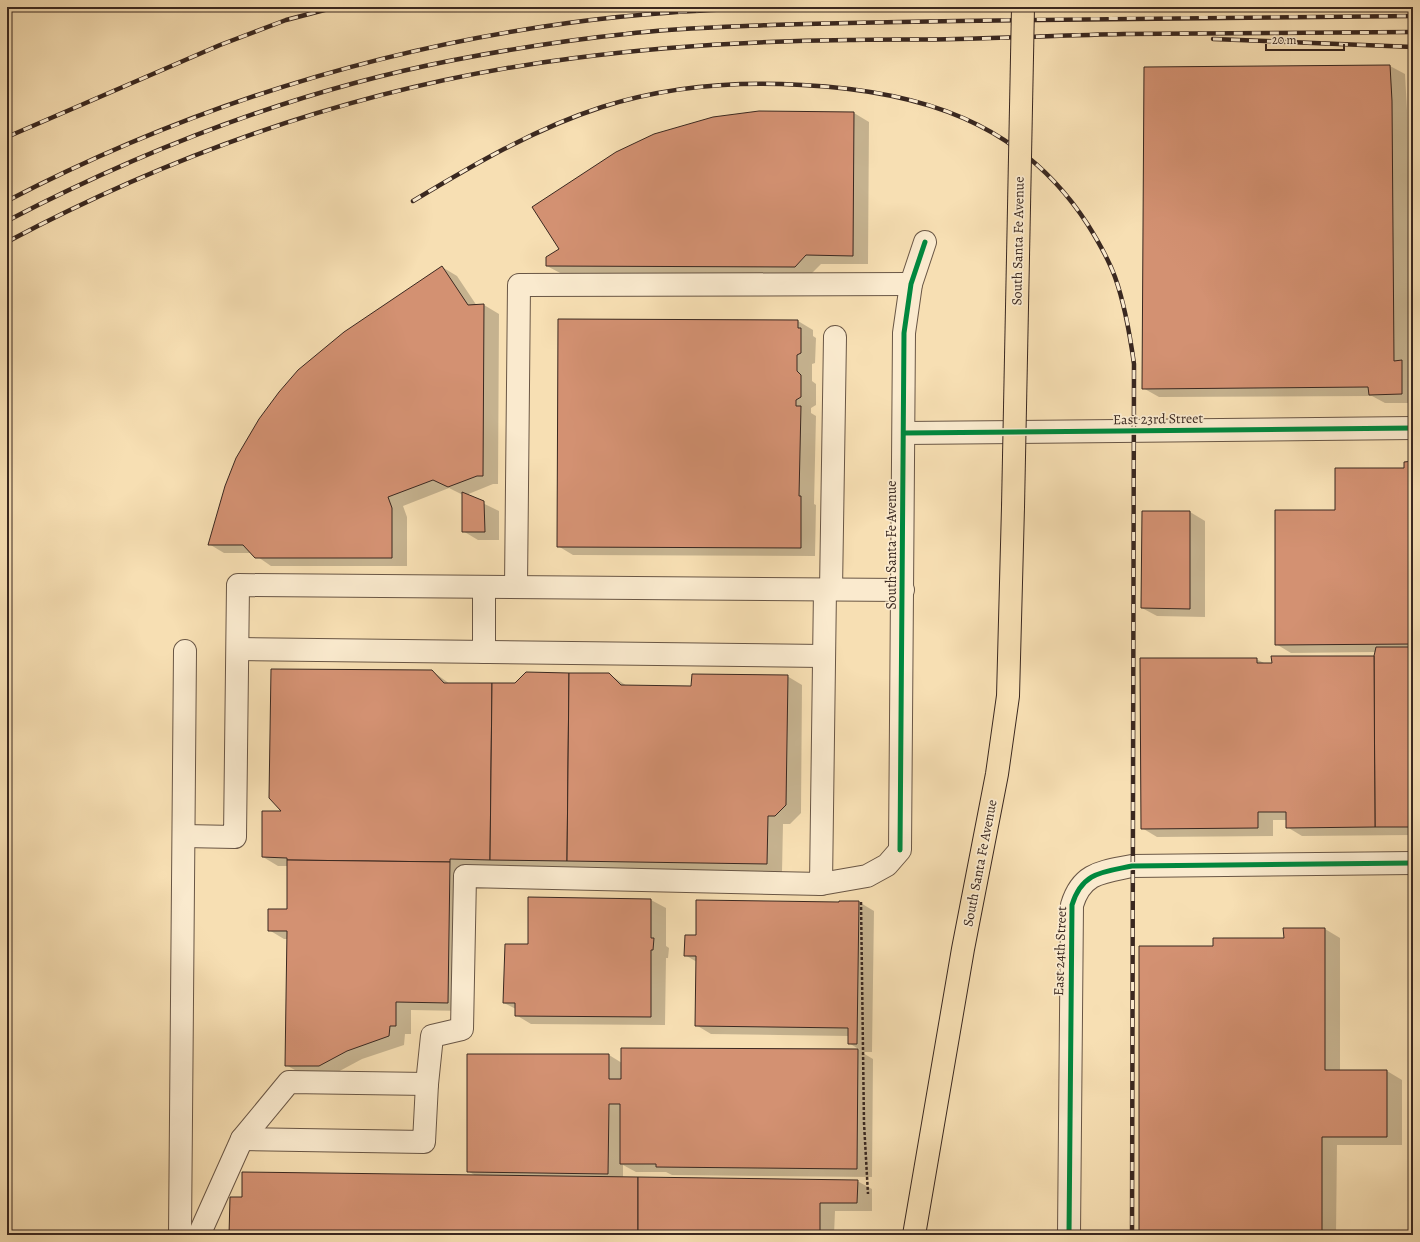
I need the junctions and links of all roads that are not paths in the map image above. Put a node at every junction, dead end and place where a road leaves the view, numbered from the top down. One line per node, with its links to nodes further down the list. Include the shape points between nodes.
1 (1023, 7): 22 (main road, South Santa Fe Avenue, bridge, via 1010,676 997,774 962,956)
2 (925, 242): 3 (street, South Santa Fe Avenue)
3 (911, 284): 6 (street, South Santa Fe Avenue, via 904,333); 8 (street, via 519,285)
4 (835, 337): 9 (street)
5 (1413, 428): 6 (street, East 23rd Street)
6 (904, 433): 10 (street, South Santa Fe Avenue)
7 (484, 587): 8 (street); 11 (street, via 238,585); 13 (street)
8 (516, 587): 9 (street)
9 (828, 590): 10 (street); 14 (street)
10 (903, 590): 17 (street, South Santa Fe Avenue, via 900,850 887,865 867,876)
11 (238, 649): 13 (street); 15 (street, via 235,837)
12 (185, 651): 15 (street)
13 (484, 652): 14 (street)
14 (823, 656): 17 (street)
15 (184, 836): 20 (street)
16 (1413, 863): 23 (street, East 24th Street, via 1132,866 1103,872 1084,881 1072,905)
17 (821, 884): 18 (street, via 465,876 462,1029 432,1036)
18 (427, 1084): 19 (street, via 289,1082); 19 (street, via 424,1142)
19 (242, 1139): 21 (street)
20 (180, 1235)
21 (199, 1235)
22 (914, 1235)
23 (1069, 1235)

